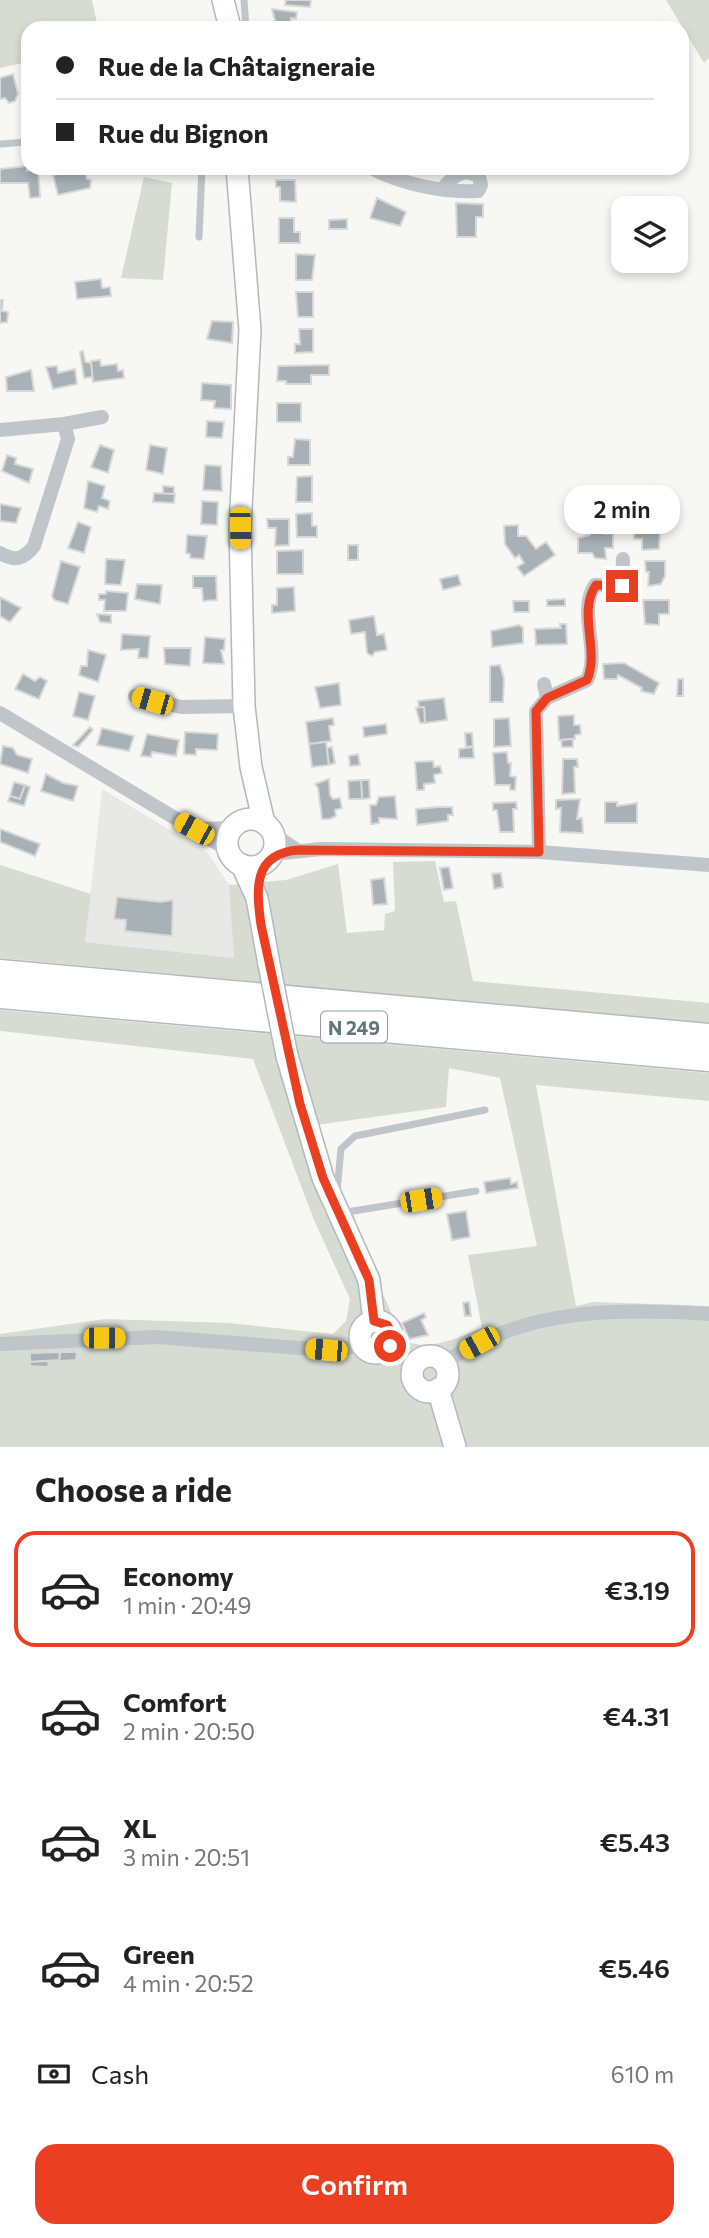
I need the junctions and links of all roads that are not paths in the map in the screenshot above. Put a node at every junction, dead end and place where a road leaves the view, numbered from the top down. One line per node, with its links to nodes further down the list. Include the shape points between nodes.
1 (223, 0): 3 (street)
2 (244, 0): 4 (lane)
3 (228, 21)
4 (246, 21)
5 (21, 142): 6 (lane)
6 (0, 144)
7 (202, 175): 11 (lane)
8 (238, 175): 18 (street, via 250,330 240,528)
9 (389, 175): 10 (street)
10 (444, 187)
11 (199, 237)
12 (102, 417): 13 (street)
13 (64, 424): 14 (street); 15 (street, via 68,439 34,546 26,557 14,559)
14 (0, 430)
15 (0, 553)
16 (623, 559): 22 (street, via 626,592 596,585 588,596 591,666 587,680 546,691 536,711)
17 (135, 696): 18 (street, via 181,707)
18 (244, 706): 21 (street, via 256,792)
19 (0, 713): 20 (street)
20 (194, 829): 21 (street); 21 (street)
21 (253, 842): 22 (street, via 298,850); 30 (street, bridge, via 257,898 287,1056)
22 (539, 852): 23 (street)
23 (709, 864)
24 (0, 973): 26 (highway, N 249)
25 (0, 995): 27 (highway, N 249)
26 (709, 1037)
27 (709, 1058)
28 (485, 1110): 30 (lane, via 355,1136 341,1149)
29 (475, 1191): 30 (lane)
30 (337, 1210): 32 (street, via 369,1280)
31 (709, 1314): 37 (street, via 658,1310 537,1320 501,1331)
32 (374, 1321): 33 (street, via 363,1329); 34 (street, via 387,1325)
33 (361, 1343): 34 (street, via 373,1353); 35 (street, via 326,1350 157,1337)
34 (390, 1344): 36 (street)
35 (0, 1345)
36 (417, 1363): 37 (street, via 436,1357); 38 (street, via 413,1380 420,1389)
37 (444, 1363): 38 (street, via 446,1381)
38 (438, 1389): 39 (street)
39 (455, 1447)

